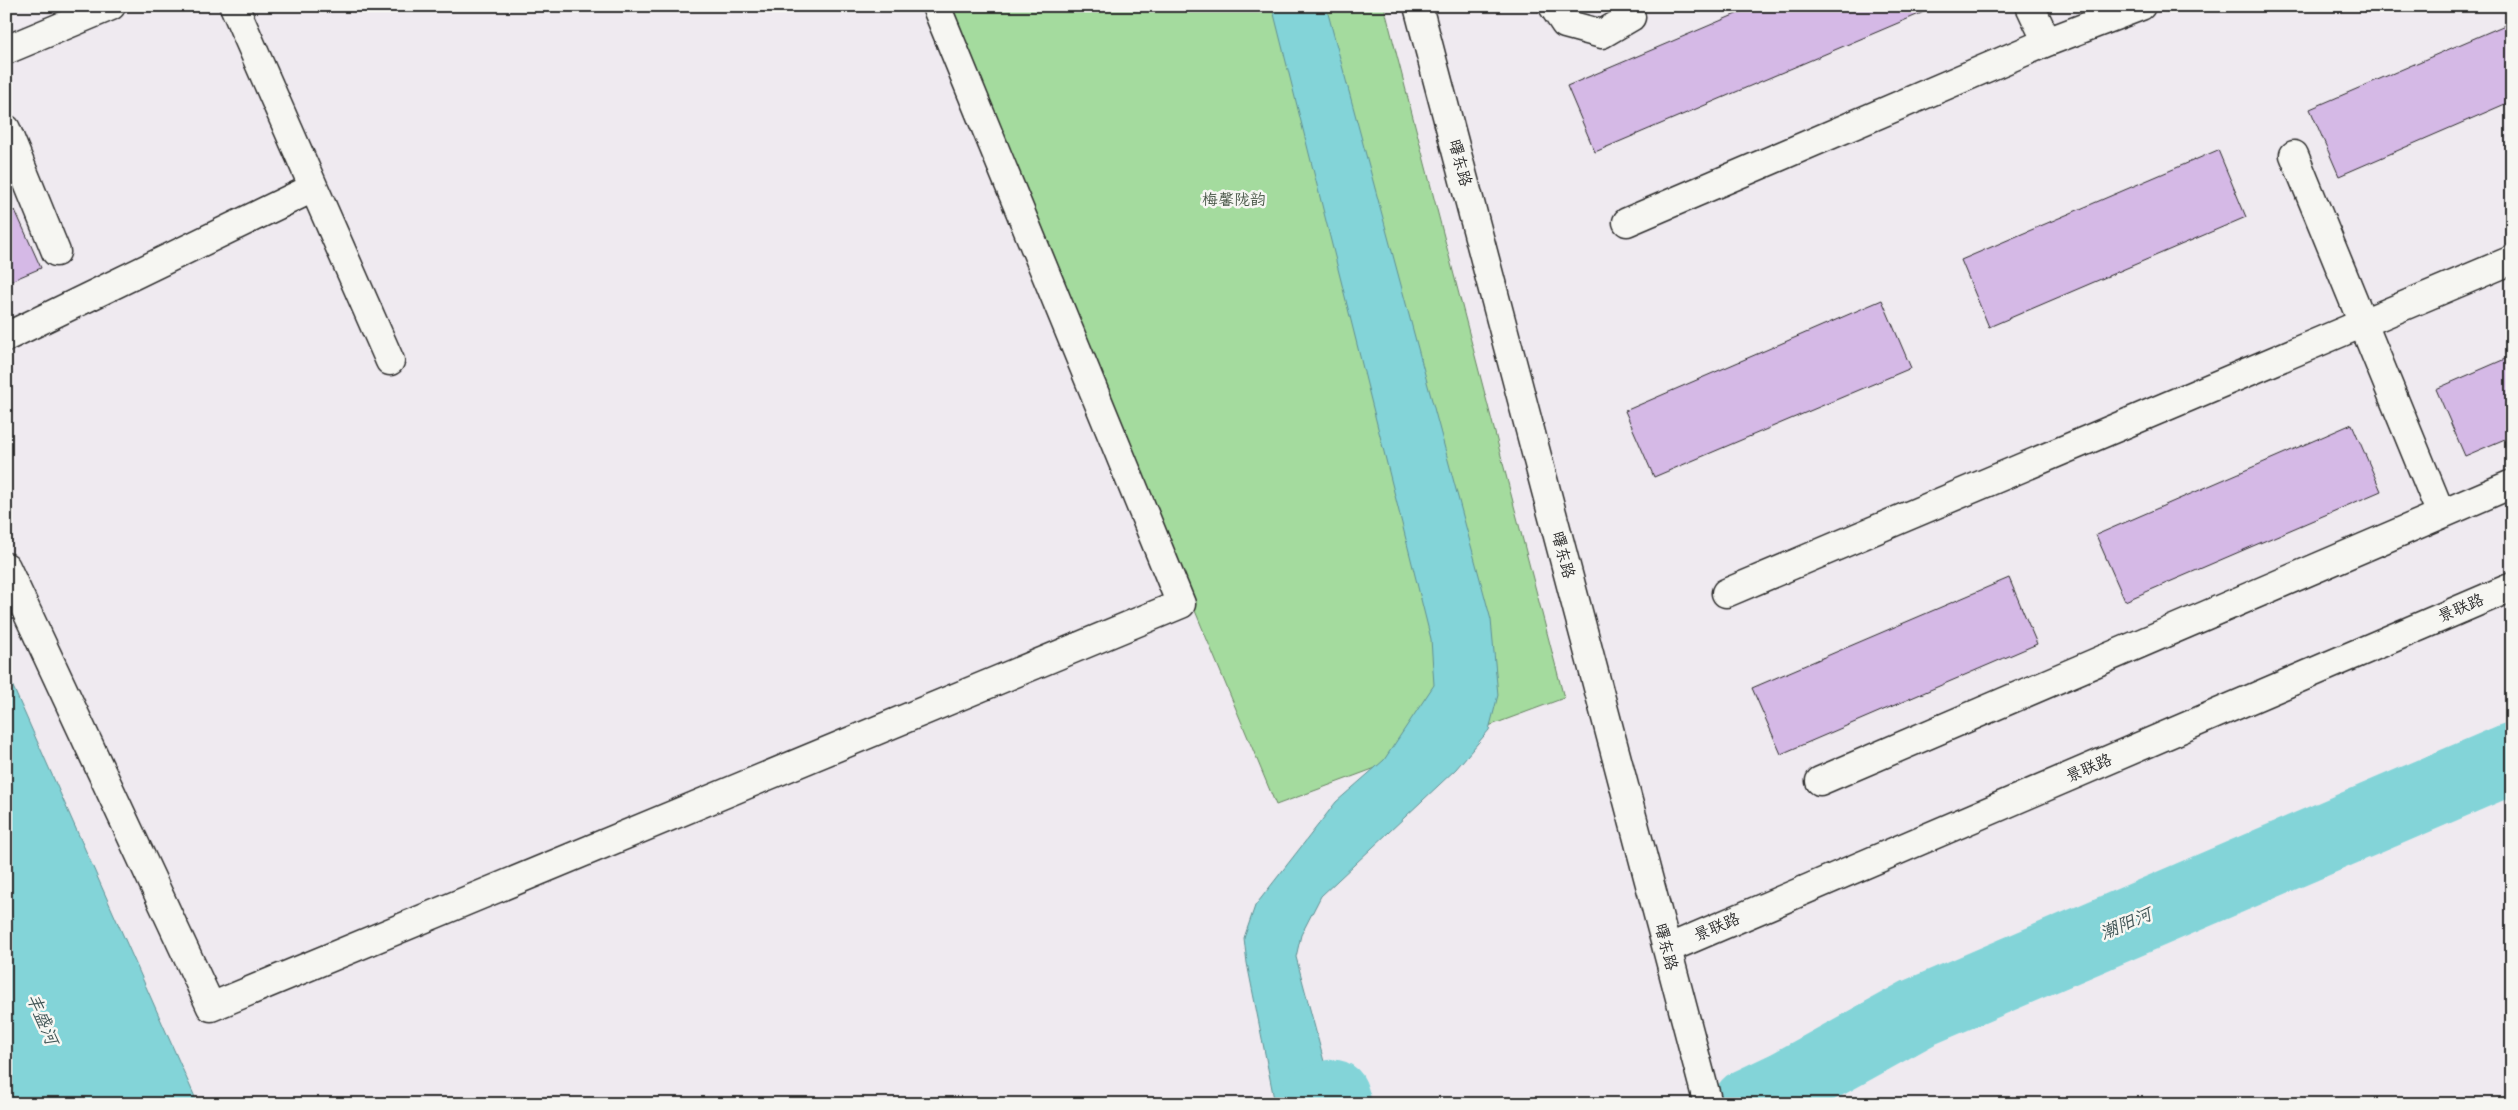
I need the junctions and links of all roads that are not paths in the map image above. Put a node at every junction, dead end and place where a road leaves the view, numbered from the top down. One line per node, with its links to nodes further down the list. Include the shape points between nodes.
1 (110, 6): 10 (street)
2 (234, 6): 14 (street)
3 (936, 6): 23 (street, via 1181,604 211,1007)
4 (1418, 6): 27 (street, 曙东路)
5 (1553, 6): 8 (street, via 1565,24 1602,34)
6 (2030, 6): 9 (street)
7 (2141, 6): 9 (street)
8 (1631, 17)
9 (2047, 42): 15 (street)
10 (6, 50)
11 (6, 129): 13 (street)
12 (2294, 155): 18 (street)
13 (14, 167): 16 (street)
14 (313, 188): 19 (street); 20 (street)
15 (1627, 222)
16 (56, 252)
17 (2512, 260): 18 (street)
18 (2363, 323): 22 (street); 25 (street)
19 (6, 337)
20 (390, 361)
21 (2512, 484): 22 (street)
22 (2441, 514): 26 (street)
23 (6, 567)
24 (2512, 587): 27 (street, 景联路)
25 (1726, 593)
26 (1820, 781)
27 (1667, 949): 28 (street, 曙东路)
28 (1704, 1092)

